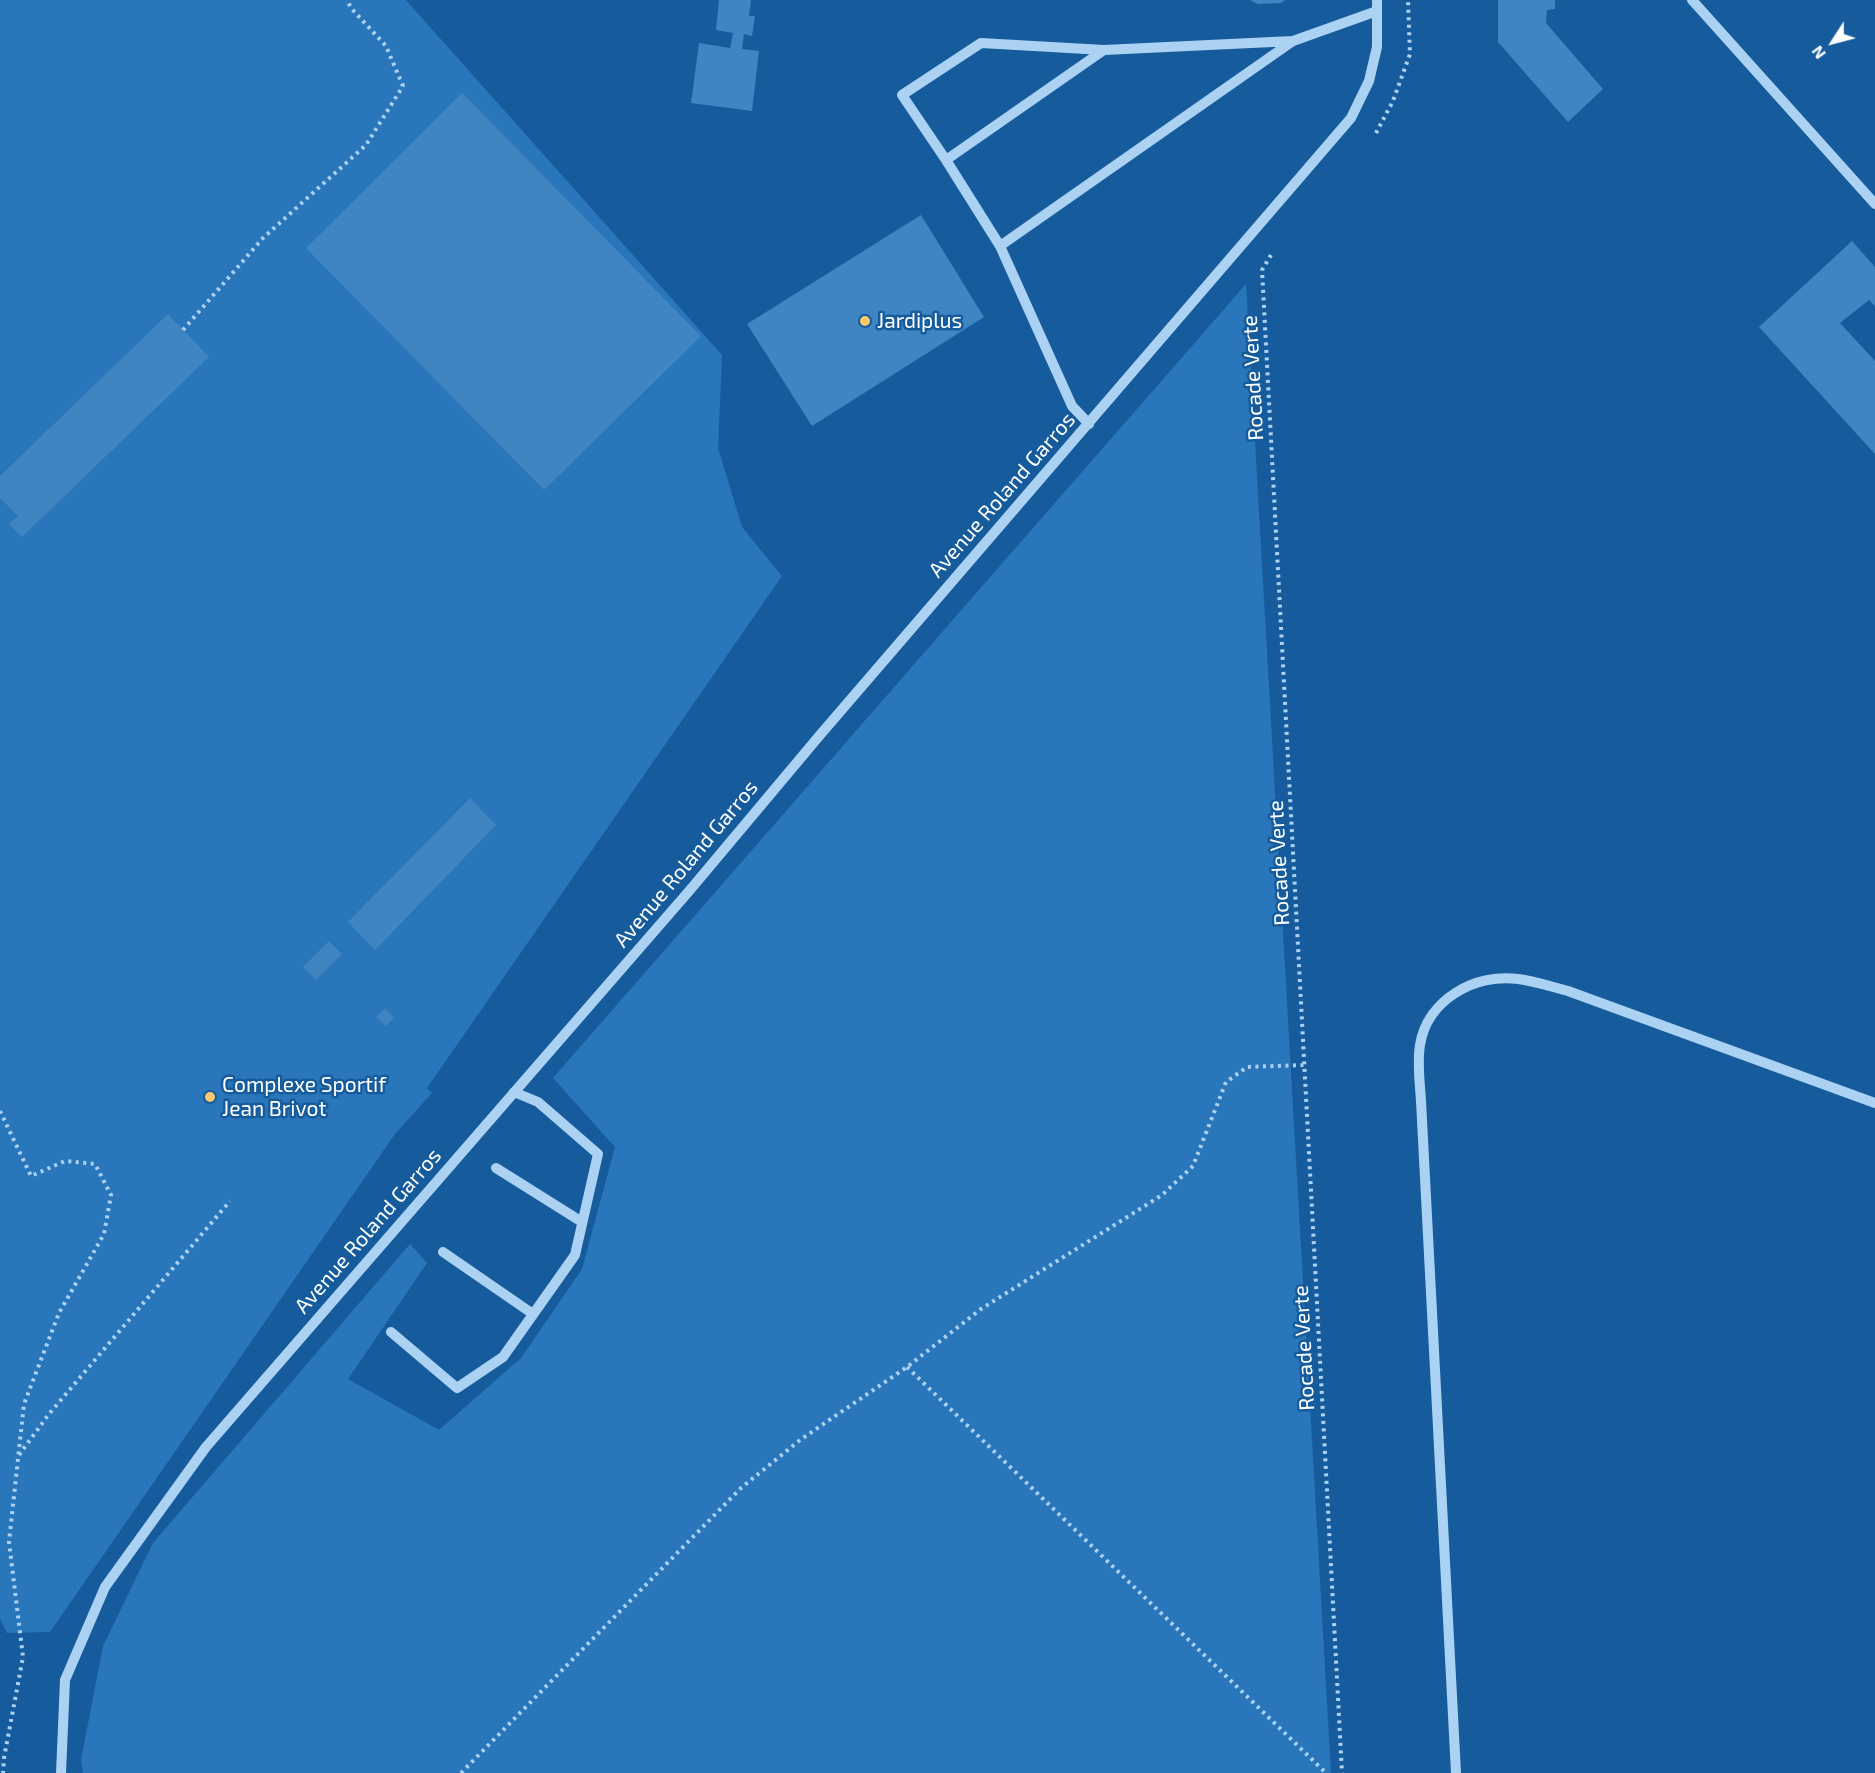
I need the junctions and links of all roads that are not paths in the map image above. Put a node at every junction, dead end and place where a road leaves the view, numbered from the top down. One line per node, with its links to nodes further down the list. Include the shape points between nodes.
1 (1692, 0): 6 (street)
2 (1377, 5): 3 (street); 8 (street, Avenue Roland Garros, via 1377,47 1369,81 1351,118)
3 (1293, 41): 4 (street); 7 (street)
4 (1104, 50): 5 (street); 5 (street, via 981,43 902,95)
5 (946, 160): 7 (street)
6 (1875, 204)
7 (1000, 246): 8 (street, via 1072,406)
8 (1089, 424): 9 (street, Avenue Roland Garros)
9 (514, 1092): 12 (street, via 538,1102 598,1154); 16 (street, Avenue Roland Garros, via 206,1447 105,1587 65,1680)
10 (1875, 1103): 17 (street, via 1568,991 1516,978 1477,981 1459,990 1442,1003 1429,1022 1420,1045 1420,1101)
11 (496, 1168): 12 (street)
12 (582, 1222): 14 (street, via 575,1255)
13 (443, 1252): 14 (street)
14 (533, 1314): 15 (street, via 503,1358 457,1388)
15 (391, 1332)
16 (61, 1773)
17 (1456, 1773)

